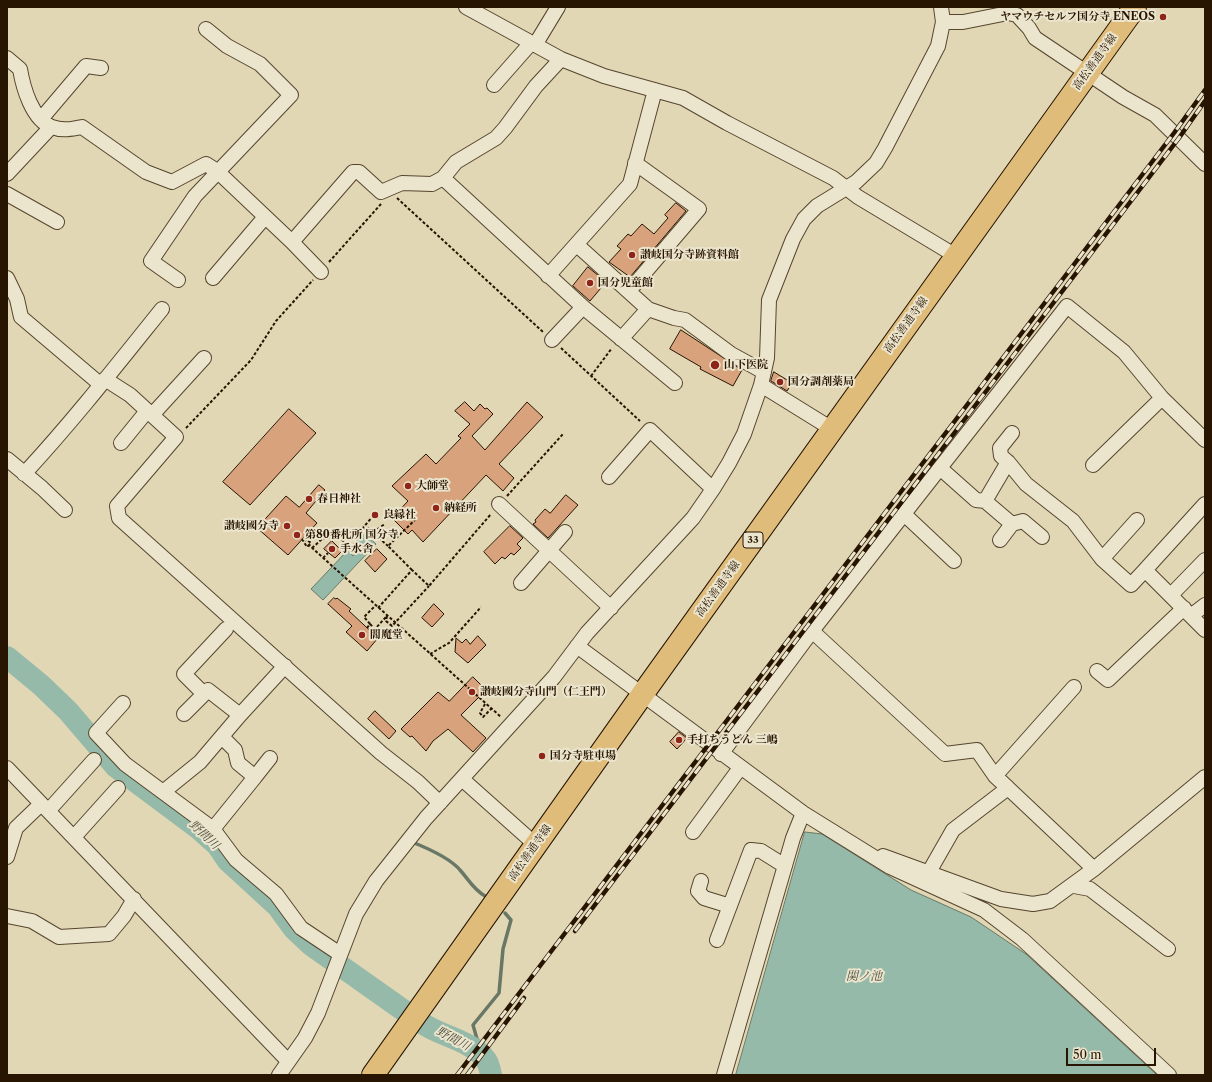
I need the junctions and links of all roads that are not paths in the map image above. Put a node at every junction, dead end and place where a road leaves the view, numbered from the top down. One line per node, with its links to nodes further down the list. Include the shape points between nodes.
1 (466, 7): 7 (street)
2 (558, 7): 7 (street)
3 (941, 7): 5 (street)
4 (1135, 7): 11 (main road, 高松善通寺線 / 33)
5 (943, 22): 11 (street, via 963,22 1008,13 1017,15 1035,38); 20 (street, via 938,46 885,148 876,163)
6 (206, 29): 17 (street, via 227,46 260,64 291,95)
7 (533, 44): 9 (street); 12 (street)
8 (7, 58): 14 (street, via 20,69 30,104)
9 (561, 59): 13 (street, via 604,76); 19 (street, via 536,86 496,138 456,162)
10 (101, 68): 14 (street, via 86,66)
11 (1088, 74): 16 (street, via 1155,115); 26 (main road, 高松善通寺線 / 33, via 1044,131)
12 (494, 84)
13 (655, 90): 15 (street); 20 (street, via 683,98 834,178)
14 (46, 123): 17 (street, via 67,129 82,127 146,172 172,182 206,164); 18 (street)
15 (636, 163): 25 (street, via 630,184); 32 (street, via 699,209)
16 (1205, 164)
17 (217, 171): 22 (street); 31 (street, via 195,196 151,261)
18 (7, 174)
19 (443, 178): 24 (street, via 432,184 402,183 385,189 359,172 353,172); 28 (street)
20 (847, 188): 26 (street); 39 (street, via 817,206 804,219 793,239 769,300 767,358)
21 (7, 194): 23 (street)
22 (265, 217): 24 (street); 30 (street)
23 (57, 222)
24 (292, 242): 27 (street)
25 (577, 245): 28 (street); 32 (street)
26 (956, 256): 44 (main road, 高松善通寺線 / 33)
27 (321, 272)
28 (548, 276): 33 (street)
29 (7, 278): 40 (street, via 21,317)
30 (213, 278)
31 (178, 280)
32 (628, 291): 35 (street)
33 (583, 307): 36 (street); 37 (street)
34 (162, 309): 40 (street)
35 (648, 309): 36 (street); 39 (street, via 685,320)
36 (621, 339): 41 (street)
37 (552, 340)
38 (204, 358): 43 (street)
39 (763, 378): 44 (street); 55 (street, via 744,434)
40 (103, 382): 43 (street, via 130,395); 53 (street)
41 (675, 383)
42 (1162, 398): 46 (street); 50 (street); 51 (street, via 1124,352 1067,306)
43 (150, 413): 47 (street); 80 (street, via 176,437 117,506 119,518)
44 (832, 429): 84 (main road, 高松善通寺線 / 33)
45 (1012, 433): 49 (street, via 1000,448)
46 (1205, 440)
47 (121, 442)
48 (7, 459): 53 (street)
49 (1005, 459): 52 (street); 56 (street); 67 (street, via 1026,484 1074,521)
50 (1093, 465)
51 (940, 468): 56 (street, via 976,500); 60 (street)
52 (990, 473)
53 (24, 474): 59 (street)
54 (609, 477): 55 (street, via 650,430)
55 (713, 489): 74 (street, via 693,518)
56 (984, 501): 62 (street)
57 (499, 504): 66 (street)
58 (1205, 504): 70 (street)
59 (65, 510)
60 (904, 514): 69 (street); 78 (street)
61 (1137, 520): 67 (street)
62 (1012, 524): 64 (street, via 1023,521); 65 (street)
63 (565, 532): 66 (street)
64 (1042, 537)
65 (1000, 540)
66 (548, 550): 71 (street); 74 (street)
67 (1102, 559): 70 (street, via 1131,585)
68 (1205, 560): 72 (street)
69 (954, 561)
70 (1145, 570): 72 (street)
71 (521, 583)
72 (1171, 595): 75 (street)
73 (1205, 605): 75 (street)
74 (611, 608): 79 (street)
75 (1188, 611): 77 (street); 81 (street, via 1108,680)
76 (226, 629): 83 (street, via 184,674)
77 (1205, 630)
78 (812, 631): 89 (street); 94 (street, via 945,754 977,750)
79 (577, 646): 84 (street); 97 (street, via 534,700)
80 (285, 666): 87 (street); 101 (street)
81 (1098, 671)
82 (1074, 687): 94 (street)
83 (204, 694): 86 (street); 87 (street, via 208,690)
84 (642, 694): 89 (street); 107 (main road, 高松善通寺線 / 33)
85 (123, 703): 100 (street, via 96,733 125,764)
86 (184, 714)
87 (240, 715): 88 (street)
88 (222, 736): 95 (street, via 235,750 238,764); 100 (street, via 200,762)
89 (721, 754): 93 (street)
90 (270, 758): 95 (street)
91 (94, 760): 102 (street)
92 (7, 768): 102 (street)
93 (740, 768): 103 (street); 105 (street)
94 (995, 776): 99 (street)
95 (255, 777): 104 (street)
96 (1205, 777): 111 (street)
97 (462, 779): 101 (street); 107 (street)
98 (118, 788): 106 (street)
99 (1008, 788): 111 (street); 112 (street, via 953,830)
100 (163, 792): 104 (street)
101 (440, 803): 120 (street, via 376,881 356,914)
102 (45, 807): 106 (street); 109 (street, via 16,828)
103 (803, 813): 108 (street); 110 (street)
104 (213, 830): 120 (street, via 236,860 276,894 301,928)
105 (693, 832)
106 (74, 837): 115 (street)
107 (536, 845): 123 (main road, 高松善通寺線 / 33)
108 (867, 854): 112 (street, via 886,856); 125 (street, via 910,877 984,910 1022,939)
109 (7, 857)
110 (785, 866): 116 (street, via 761,851 751,850); 124 (street)
111 (1094, 869): 114 (street)
112 (929, 872): 114 (street, via 1001,899 1033,904 1050,901)
113 (701, 881): 116 (street, via 698,891 704,898)
114 (1074, 886): 119 (street, via 1090,889)
115 (134, 899): 117 (street, via 109,934 59,937 32,921); 121 (street)
116 (730, 906): 118 (street)
117 (7, 916)
118 (717, 940)
119 (1168, 949)
120 (338, 961): 121 (street, via 318,1013 305,1038)
121 (288, 1061): 122 (street)
122 (279, 1075)
123 (373, 1075)
124 (724, 1075)
125 (1169, 1075)

